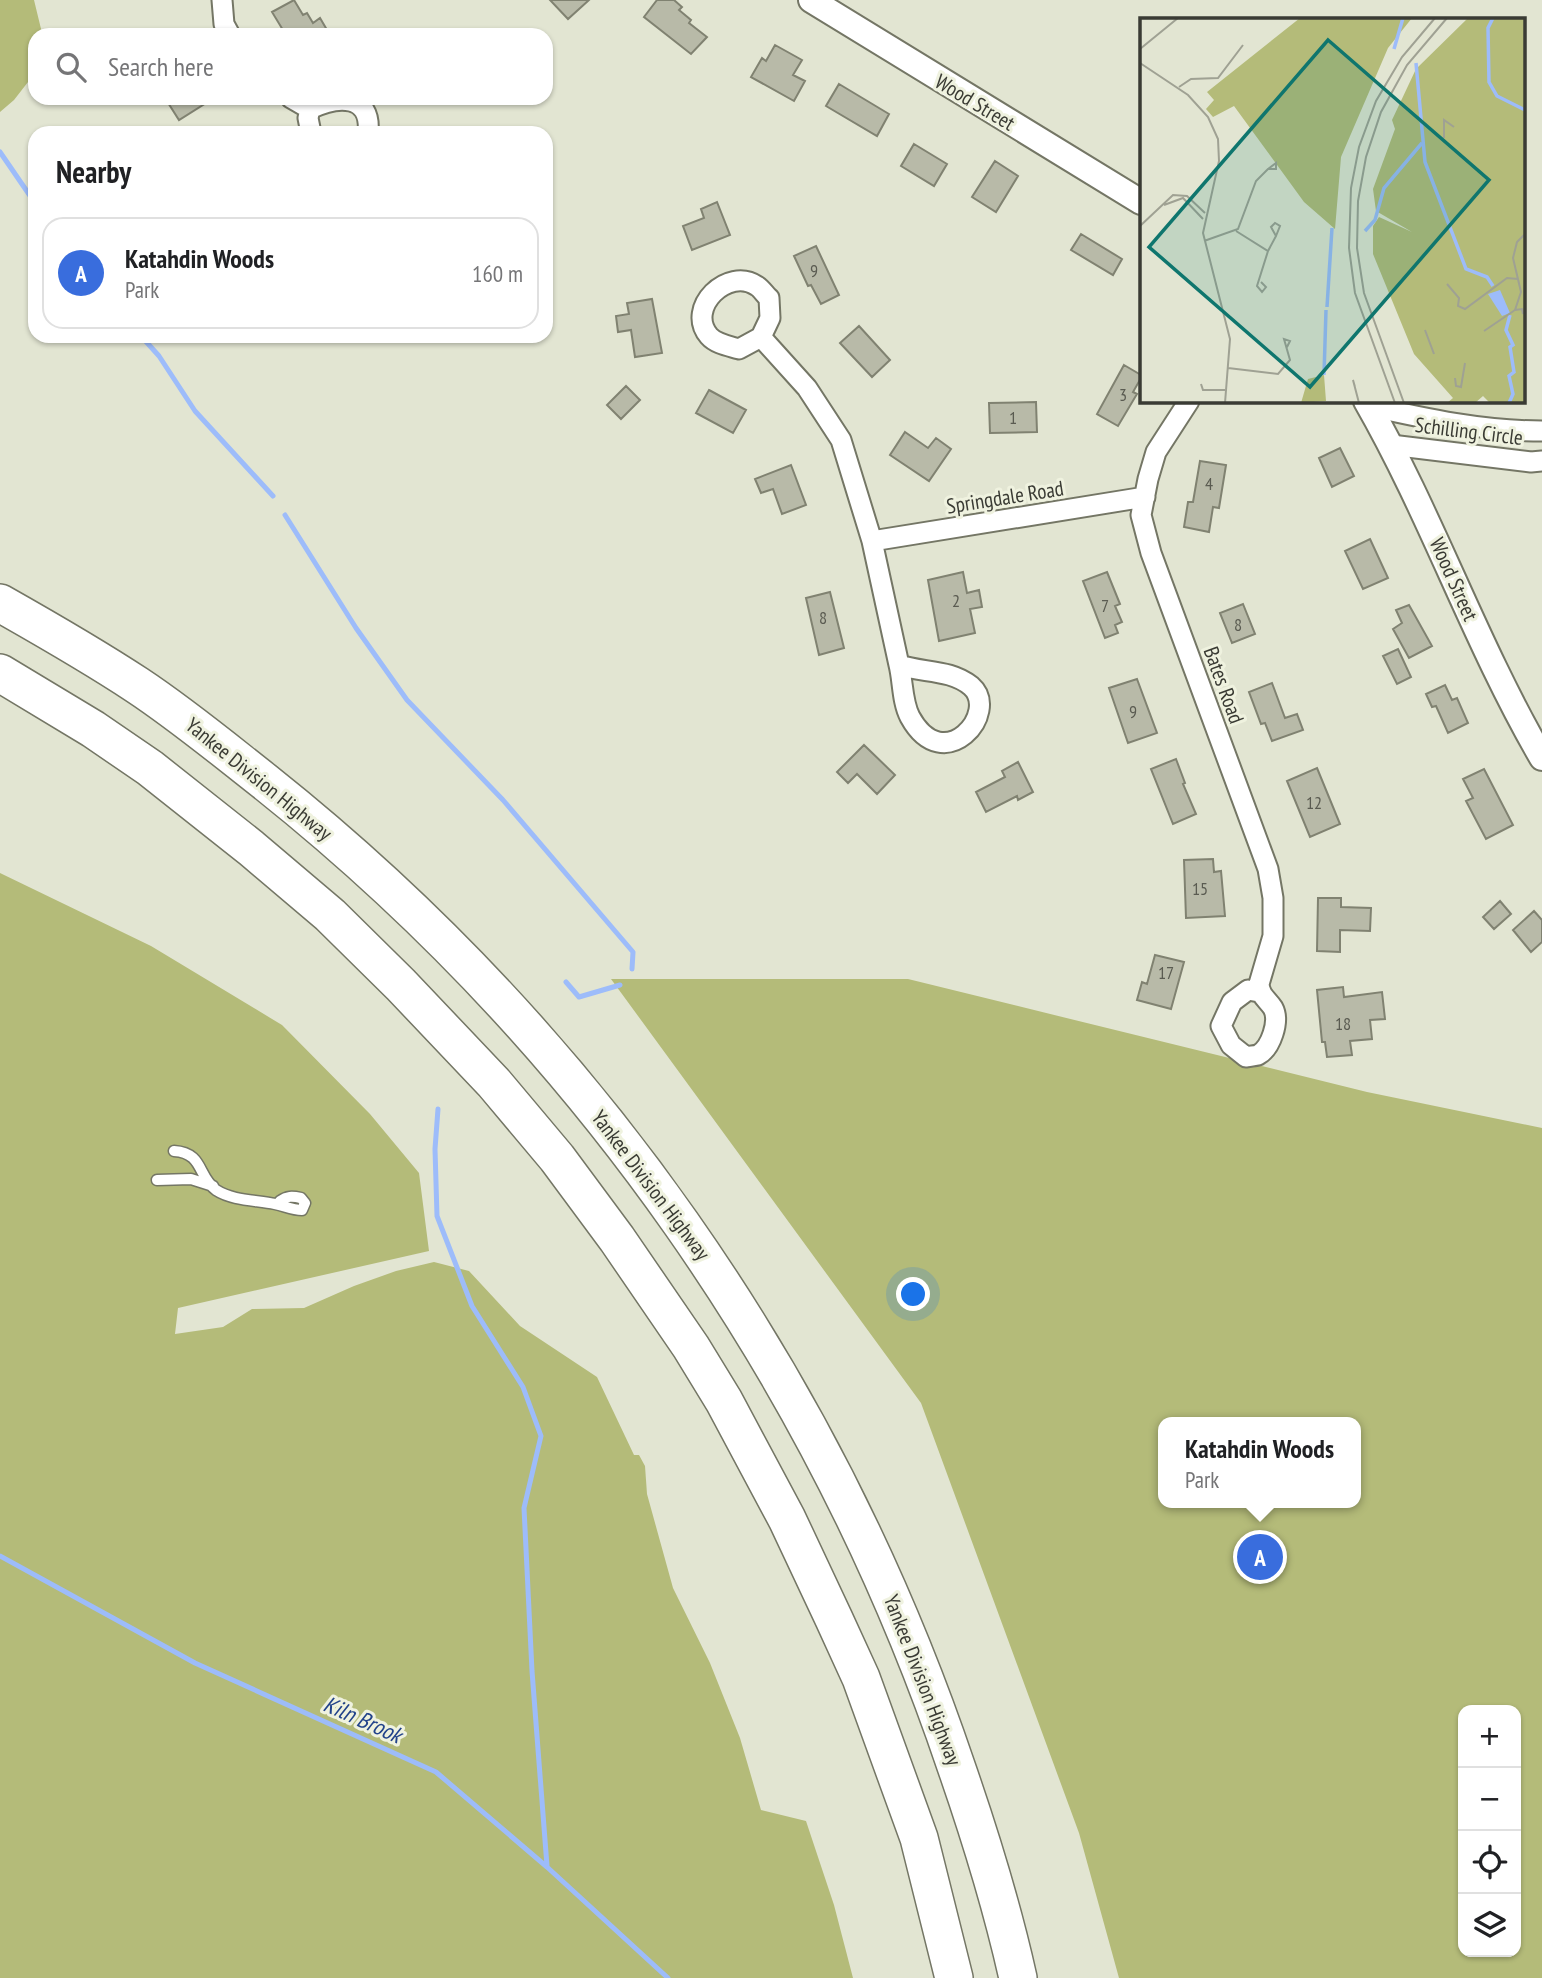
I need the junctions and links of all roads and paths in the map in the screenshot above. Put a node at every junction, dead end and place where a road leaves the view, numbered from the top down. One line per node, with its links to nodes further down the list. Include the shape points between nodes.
1 (222, 0): 3 (street)
2 (811, 0): 10 (street, Wood Street)
3 (226, 28)
4 (304, 105): 7 (street)
5 (319, 105): 7 (street)
6 (359, 105): 9 (street, via 364,108)
7 (310, 108): 8 (street)
8 (310, 126)
9 (369, 126)
10 (1140, 201)
11 (761, 337): 18 (street, via 807,388 841,440)
12 (1188, 402): 17 (street, Bates Road, via 1156,452)
13 (1368, 403): 14 (street, Schilling Circle, via 1440,422); 15 (street, Wood Street)
14 (1542, 431)
15 (1391, 445): 16 (street, Schilling Circle); 22 (street, Wood Street)
16 (1542, 461)
17 (1145, 497): 18 (street, Springdale Road); 23 (street, Bates Road, via 1141,515 1151,554 1268,869 1273,936)
18 (872, 541): 20 (street)
19 (0, 603): 29 (highway, Yankee Division Highway, via 136,684 317,823 447,942 558,1064 643,1169 773,1363 869,1544 943,1727 992,1873)
20 (900, 664): 20 (street, via 956,677 972,687 979,699 977,719 970,730 957,741 943,744 926,738 906,707)
21 (0, 673): 28 (highway, via 150,768 330,915 494,1083 617,1239 724,1401 787,1519 861,1678 919,1838)
22 (1542, 758)
23 (1259, 992)
24 (174, 1151): 26 (lane, via 187,1152)
25 (157, 1180): 26 (lane, via 191,1179)
26 (213, 1186): 27 (lane, via 229,1195 290,1210 302,1210 305,1203 294,1196)
27 (280, 1202)
28 (954, 1978)
29 (1018, 1978)

